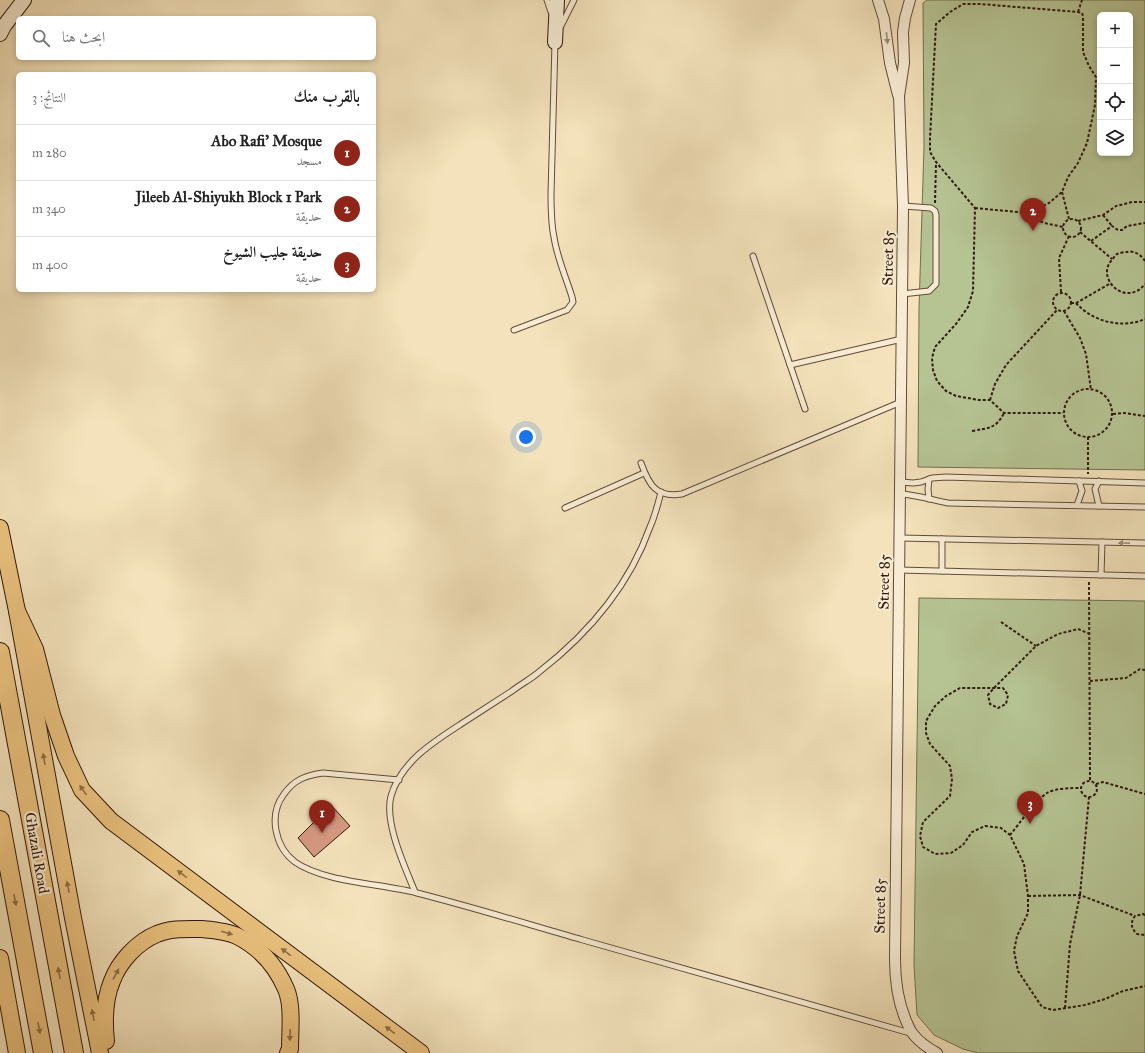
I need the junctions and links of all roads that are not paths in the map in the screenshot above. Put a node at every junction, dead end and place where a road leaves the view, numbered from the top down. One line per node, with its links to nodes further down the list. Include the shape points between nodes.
1 (24, 0): 7 (main road)
2 (547, 0): 8 (lane)
3 (557, 0): 8 (main road)
4 (574, 0): 8 (lane)
5 (878, 0): 9 (street, Street 85, one-way to 9, via 884,19 892,74)
6 (910, 0): 9 (street, Street 85, via 903,32 904,63)
7 (0, 34)
8 (555, 42): 13 (lane, via 551,216 557,252 573,302 567,310)
9 (899, 96): 10 (street, Street 85)
10 (903, 206): 12 (street, Street 85); 12 (lane, via 931,208 935,211 936,284 929,291)
11 (753, 256): 15 (lane)
12 (902, 294): 14 (street, Street 85)
13 (514, 330)
14 (902, 339): 15 (lane); 16 (street, Street 85)
15 (790, 365): 17 (lane)
16 (902, 402): 23 (street, Street 85); 25 (lane, via 682,494)
17 (805, 409)
18 (641, 463): 19 (lane)
19 (644, 473): 25 (lane, via 654,488); 31 (lane)
20 (929, 479): 21 (lane, via 946,477); 23 (lane, via 913,483); 27 (lane)
21 (1079, 481): 22 (lane); 28 (lane, via 1082,492)
22 (1099, 481): 24 (lane); 29 (lane, via 1096,489)
23 (901, 482): 26 (street, Street 85)
24 (1145, 483)
25 (661, 492): 43 (lane, via 650,528 635,561 593,622 567,649 538,673 430,744 412,760)
26 (901, 494): 27 (lane); 33 (street, Street 85)
27 (929, 498): 28 (lane, via 948,503)
28 (1077, 506): 29 (lane)
29 (1100, 506): 30 (lane)
30 (1145, 507)
31 (566, 508)
32 (0, 528): 41 (main road)
33 (900, 538): 34 (lane); 37 (street, Street 85)
34 (942, 539): 35 (lane); 38 (lane)
35 (1102, 542): 36 (lane, one-way to 35); 39 (lane)
36 (1145, 543)
37 (899, 570): 38 (lane); 49 (street, Street 85, via 895,978 898,997)
38 (942, 571): 39 (lane)
39 (1101, 575): 40 (lane)
40 (1145, 576)
41 (17, 611): 53 (main road, one-way to 41); 56 (main road, one-way to 41, via 111,821 82,790 66,756 52,715 35,649)
42 (0, 652): 52 (highway, Ghazali Road, one-way to 42)
43 (399, 780): 45 (lane, via 391,798 390,818); 45 (lane, via 323,772 299,779 282,796 275,820 276,832 287,854 310,869 338,878)
44 (0, 820): 51 (highway, Ghazali Road, one-way to 51)
45 (415, 892): 49 (lane)
46 (0, 958): 48 (main road)
47 (0, 996): 48 (main road)
48 (12, 1025): 50 (main road)
49 (911, 1033): 57 (street, Street 85)
50 (17, 1053)
51 (44, 1053)
52 (74, 1053)
53 (100, 1053)
54 (106, 1053): 55 (main road, one-way to 55, via 105,1013 108,995 122,962 137,946 157,934 183,928 216,930 237,936 274,966 286,990 290,1012)
55 (288, 1053)
56 (421, 1053)
57 (937, 1053)

